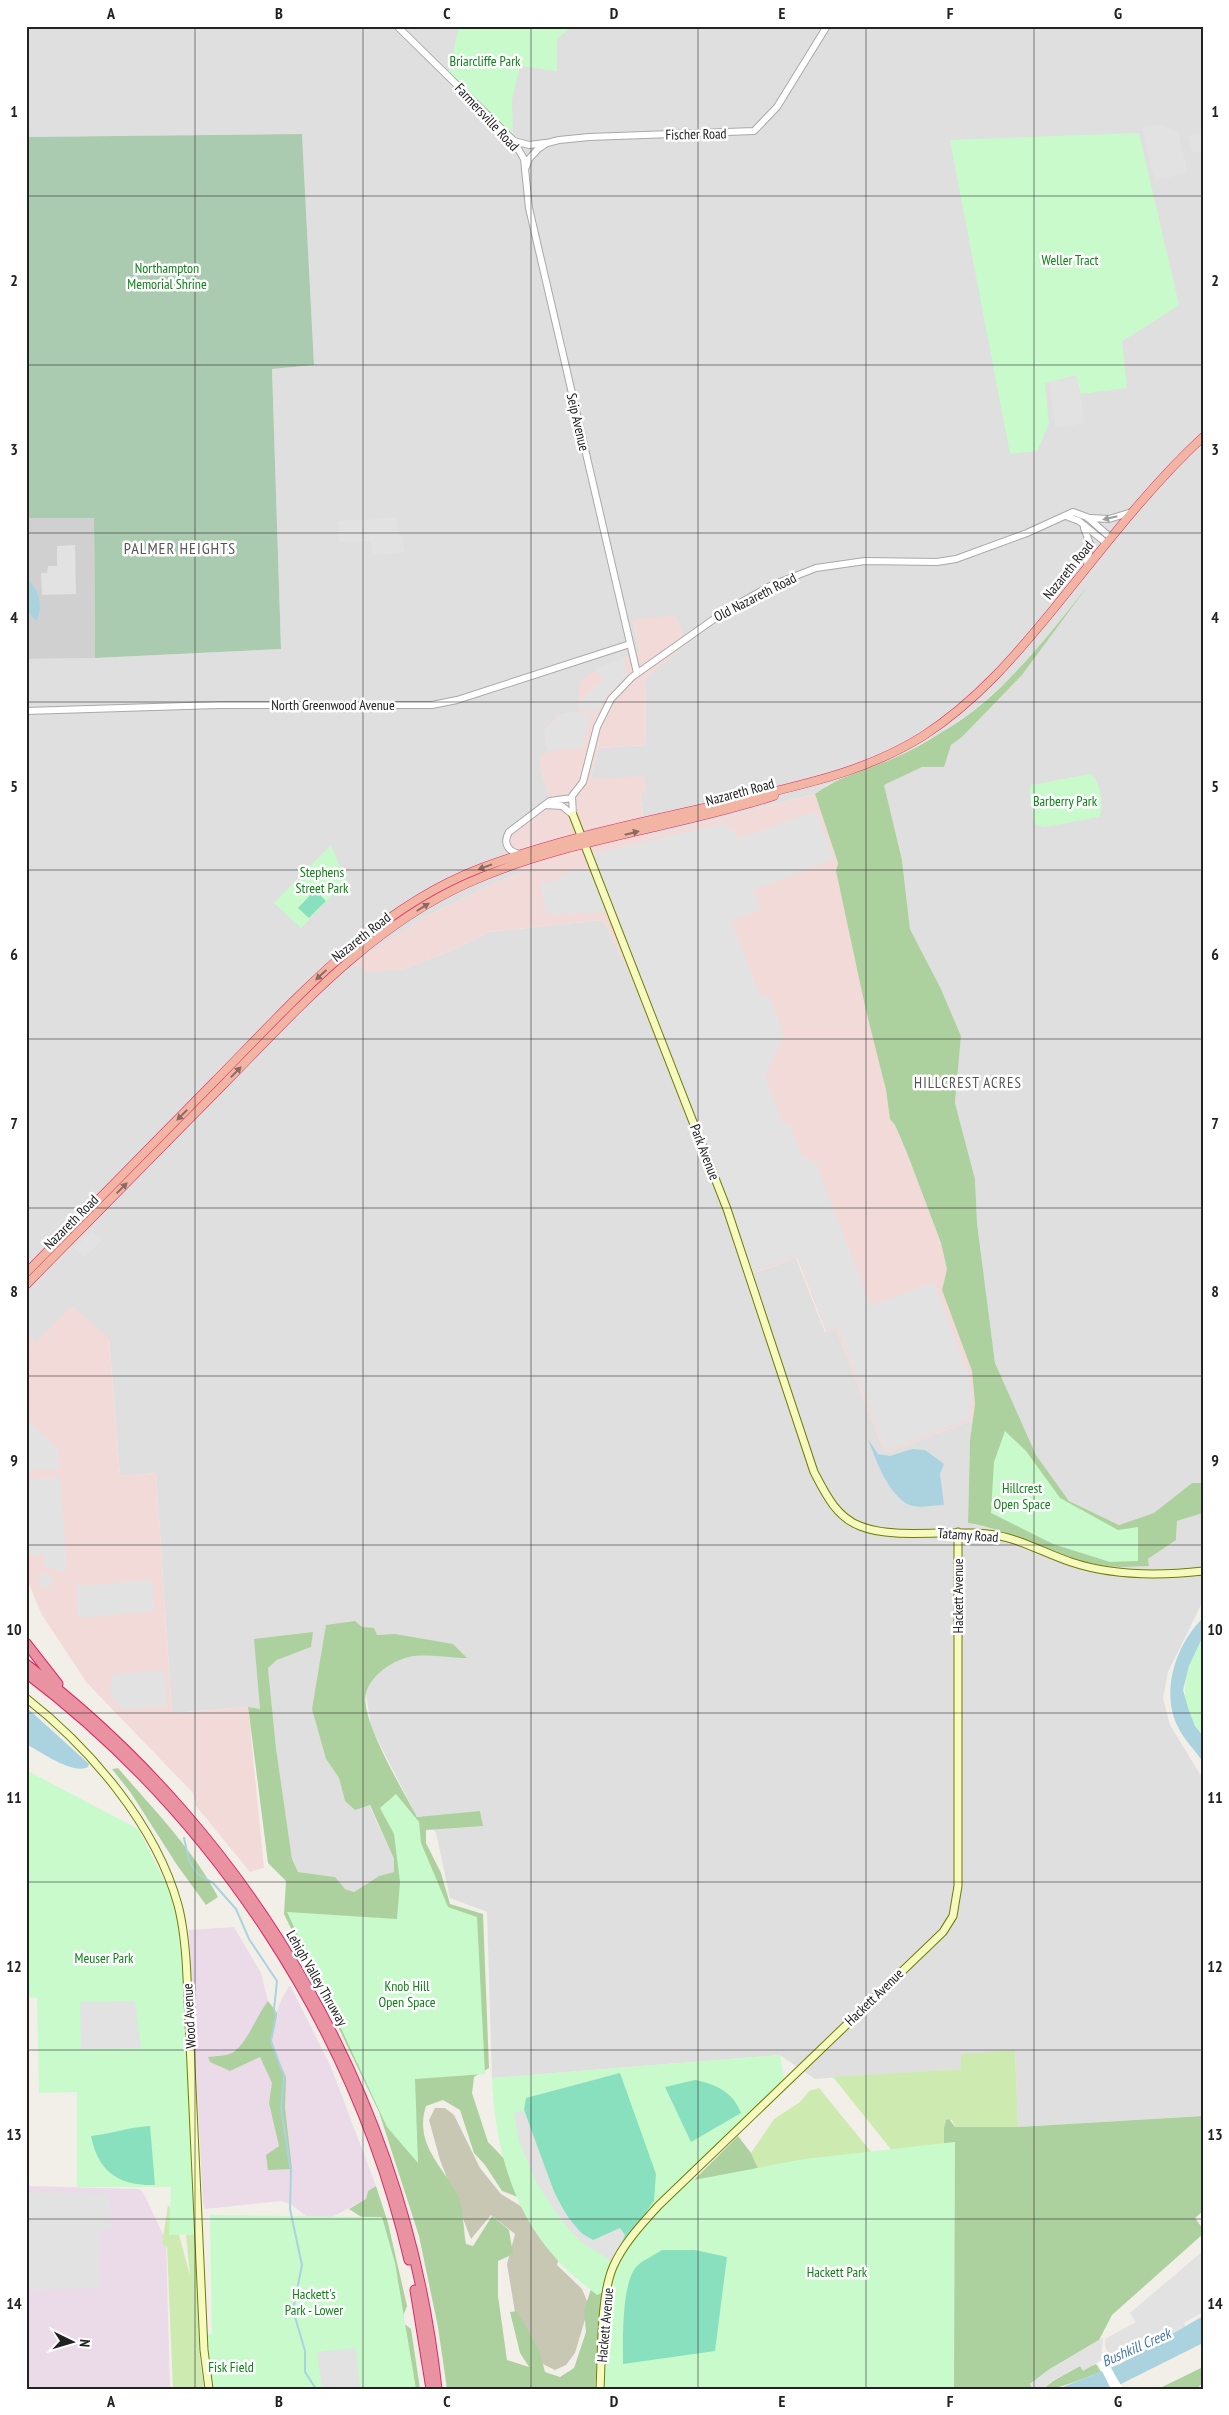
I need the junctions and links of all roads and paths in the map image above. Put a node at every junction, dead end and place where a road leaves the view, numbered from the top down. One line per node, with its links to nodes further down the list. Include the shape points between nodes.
1 (397, 26): 3 (street, Farmersville Road)
2 (827, 26): 4 (street, Fischer Road, via 777,107 754,132 588,137)
3 (512, 140): 4 (street, Fischer Road, via 529,145); 5 (street, Farmersville Road, via 522,156)
4 (547, 143): 5 (street, via 531,156)
5 (524, 170): 13 (street, Seip Avenue, via 529,208)
6 (1203, 437): 7 (highway, Nazareth Road)
7 (1132, 512): 9 (street, one-way to 9, via 1102,520); 11 (highway, Nazareth Road)
8 (1066, 516): 9 (street, Old Nazareth Road, via 1073,512); 10 (street); 14 (street, Old Nazareth Road, via 956,559 848,562 803,572 724,612)
9 (1086, 517): 11 (street)
10 (1080, 522): 11 (street); 12 (street, via 1090,544)
11 (1109, 540): 12 (highway, Nazareth Road)
12 (1087, 567): 19 (highway, Nazareth Road, via 1006,666 954,714 886,757 816,783)
13 (630, 644): 14 (street, Seip Avenue); 15 (street, North Greenwood Avenue, via 457,700 432,705 218,704)
14 (637, 673): 16 (street, Old Nazareth Road, via 604,710 583,782)
15 (26, 711)
16 (572, 798): 17 (street, via 552,800); 18 (street)
17 (543, 806): 18 (street, via 560,805); 20 (street, via 507,835 509,849)
18 (573, 815): 19 (main road)
19 (583, 840): 20 (highway, Nazareth Road); 22 (highway, Nazareth Road, one-way to 19, via 297,1010 369,944 419,910 469,882); 23 (main road, Park Avenue, via 727,1209)
20 (525, 854): 21 (highway, Nazareth Road, one-way to 21, via 465,875 426,896 384,923 341,957)
21 (26, 1273)
22 (26, 1284)
23 (814, 1472): 24 (main road, Tatamy Road, via 829,1500 858,1526 887,1532)
24 (958, 1532): 25 (main road, Tatamy Road, via 998,1536 1074,1563 1108,1571 1142,1574); 34 (main road, Hackett Avenue, via 958,1879 954,1916 943,1932 658,2206 627,2241 614,2266 607,2291)
25 (1203, 1571)
26 (26, 1643): 30 (highway)
27 (26, 1664): 30 (highway, Lehigh Valley Thruway)
28 (26, 1673): 32 (highway, Lehigh Valley Thruway, via 115,1748 183,1819 243,1897 296,1979 345,2074 388,2188 414,2285)
29 (26, 1698): 31 (main road, Wood Avenue, via 84,1749 128,1805 154,1848 178,1905 187,1977)
30 (70, 1699): 33 (highway, Lehigh Valley Thruway, via 142,1766 212,1844 267,1920 319,2006 361,2094 395,2187 419,2279)
31 (209, 2389)
32 (431, 2389)
33 (437, 2389)
34 (600, 2389)

